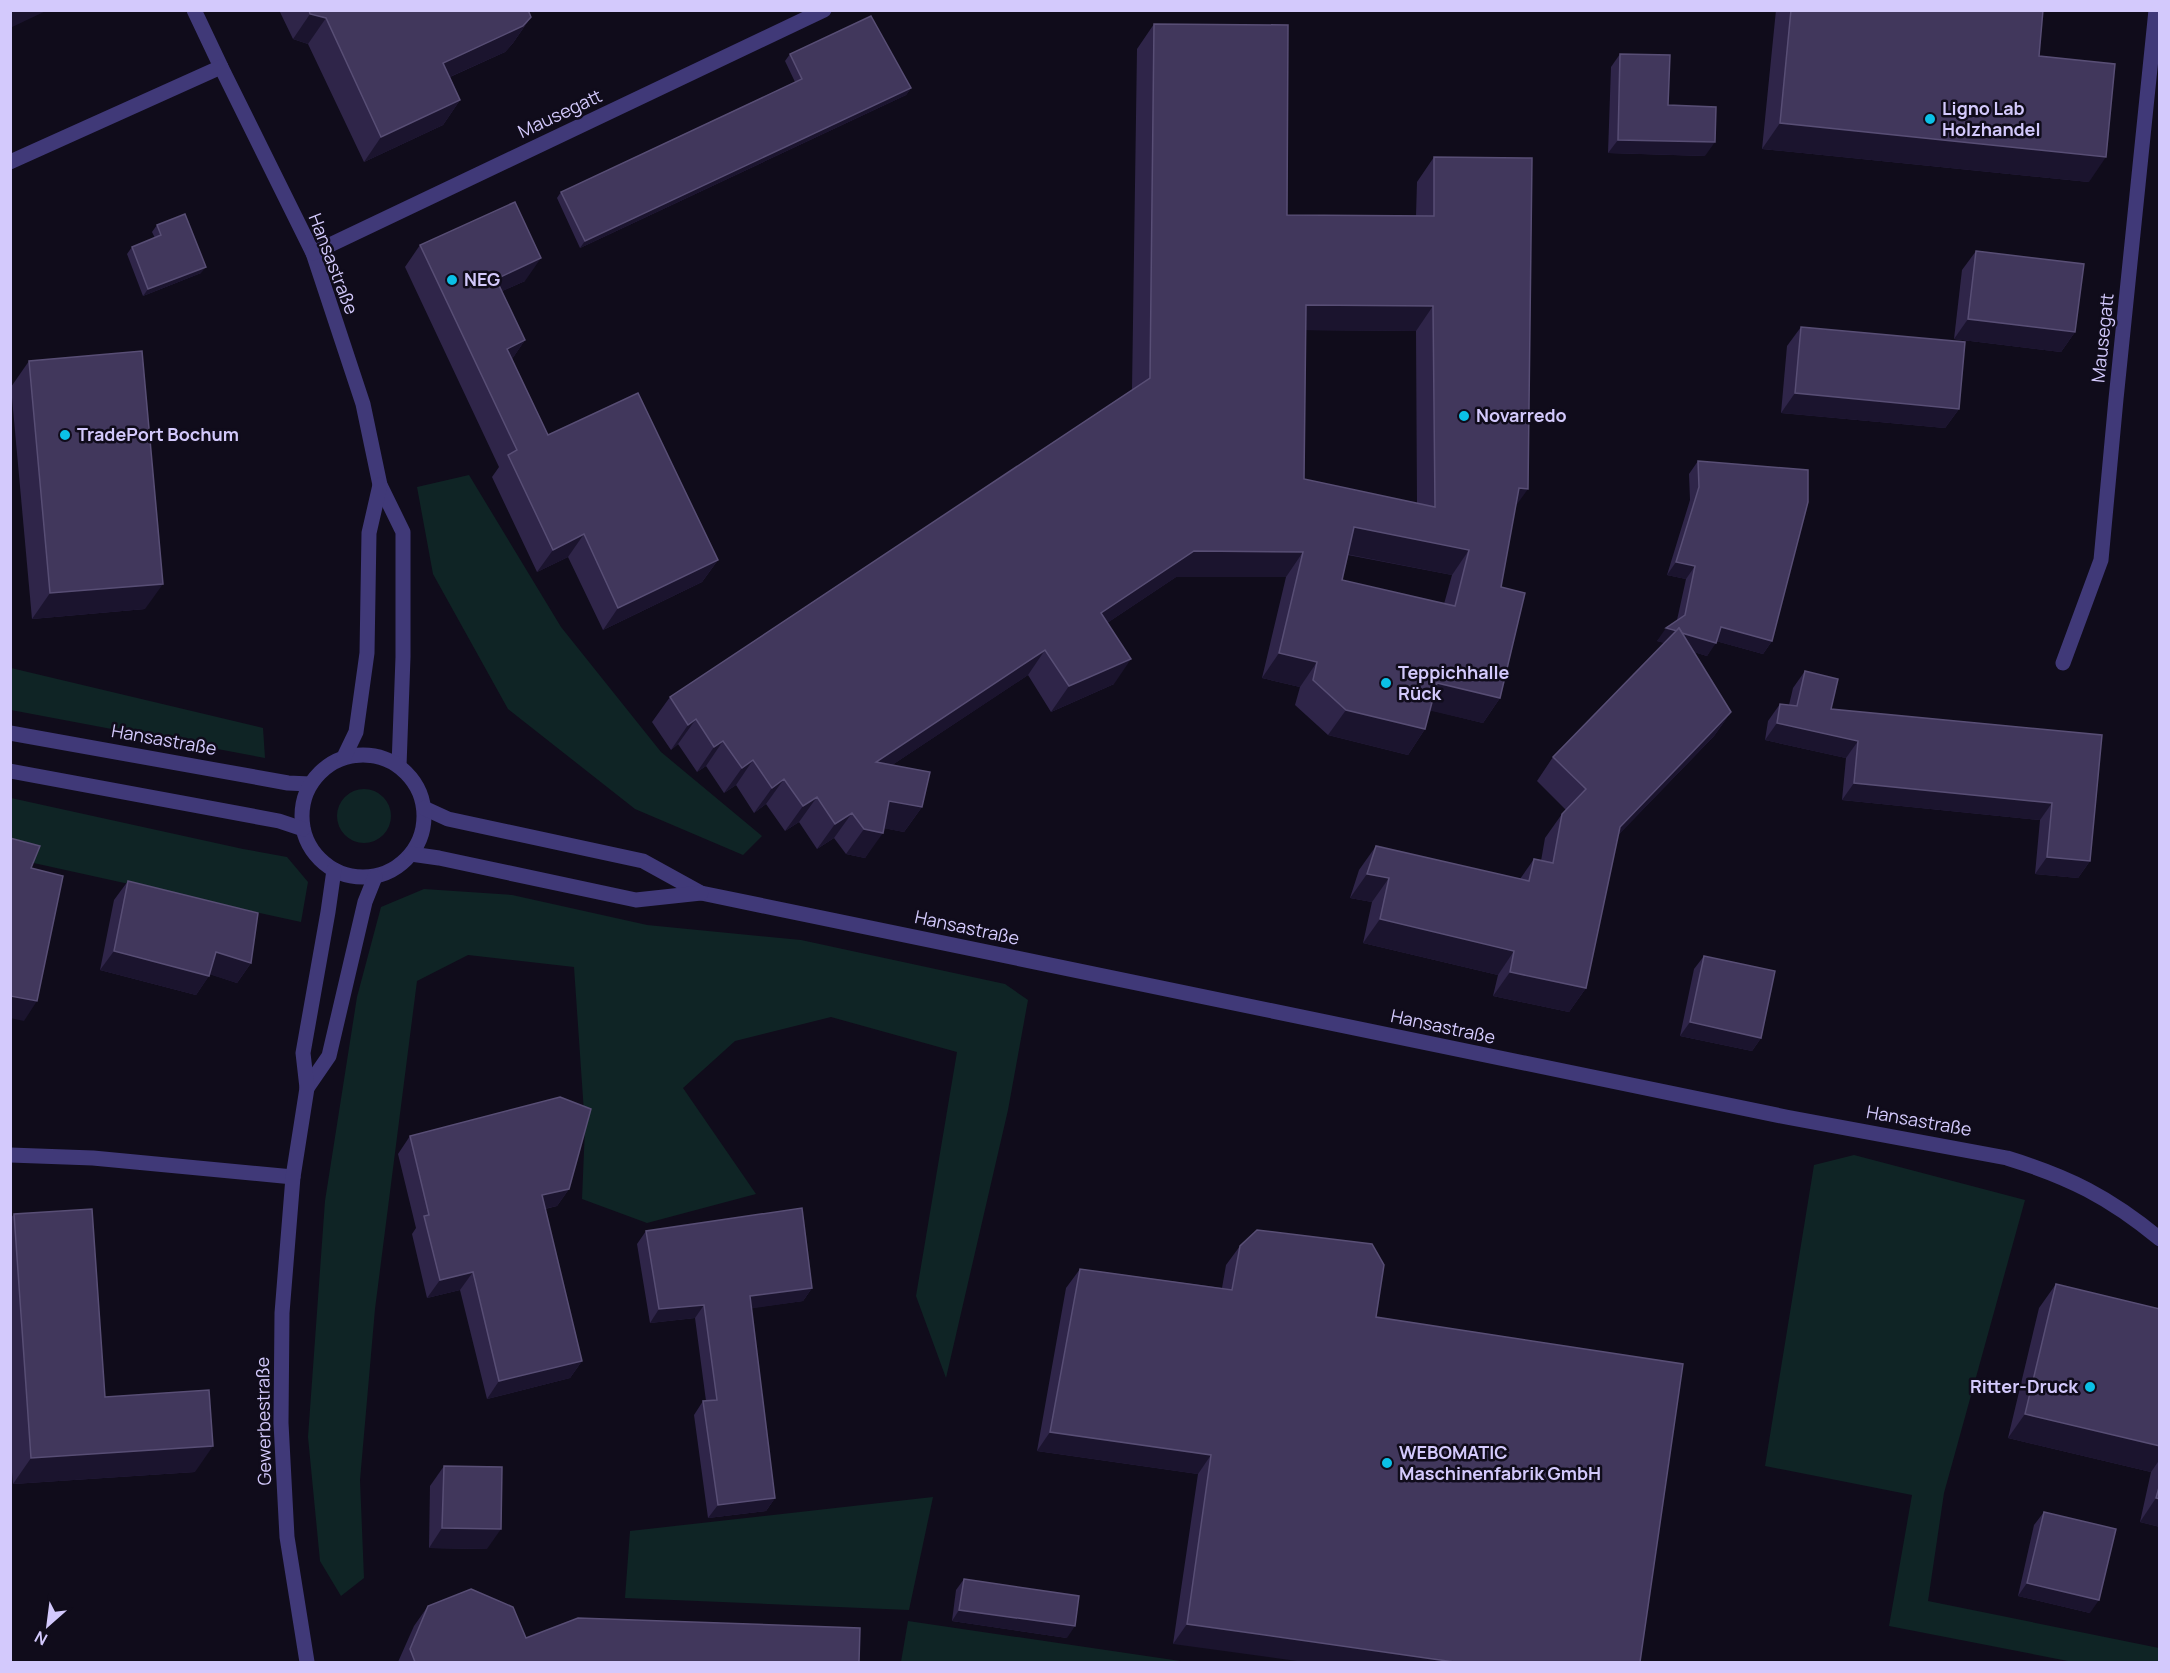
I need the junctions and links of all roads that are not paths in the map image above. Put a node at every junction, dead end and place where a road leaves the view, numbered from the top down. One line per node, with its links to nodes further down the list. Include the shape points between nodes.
1 (194, 10): 4 (street, Hansastraße)
2 (824, 10): 6 (street, Mausegatt)
3 (2156, 10): 8 (street, Mausegatt, via 2101,560)
4 (221, 67): 5 (street); 6 (street, Hansastraße)
5 (10, 162)
6 (313, 253): 7 (street, Hansastraße, via 363,404)
7 (380, 485): 10 (street, Hansastraße, via 369,533 367,653 356,732); 11 (street, Hansastraße, via 403,532)
8 (2063, 663)
9 (10, 733): 13 (street, Hansastraße)
10 (344, 757): 11 (street, via 382,757); 13 (street, via 331,763)
11 (399, 766): 14 (street, via 420,792)
12 (10, 771): 15 (street, via 279,821)
13 (310, 784): 15 (street, via 301,813)
14 (424, 808): 16 (street, via 420,840); 19 (street, Hansastraße, via 448,819 643,861)
15 (303, 829): 17 (street, via 309,846)
16 (411, 854): 18 (street, via 401,864); 19 (street, Hansastraße, via 636,900)
17 (334, 870): 18 (street, via 354,877); 20 (street, Gewerbestraße, via 303,1053)
18 (375, 877): 20 (street, Gewerbestraße, via 365,902 329,1056)
19 (701, 893): 23 (street, Hansastraße, via 1774,1115 2007,1158 2094,1192)
20 (307, 1088): 22 (street, Gewerbestraße)
21 (10, 1155): 22 (street, via 93,1158)
22 (293, 1177): 24 (street, Gewerbestraße, via 282,1313 281,1423 287,1537)
23 (2160, 1239)
24 (307, 1662)

